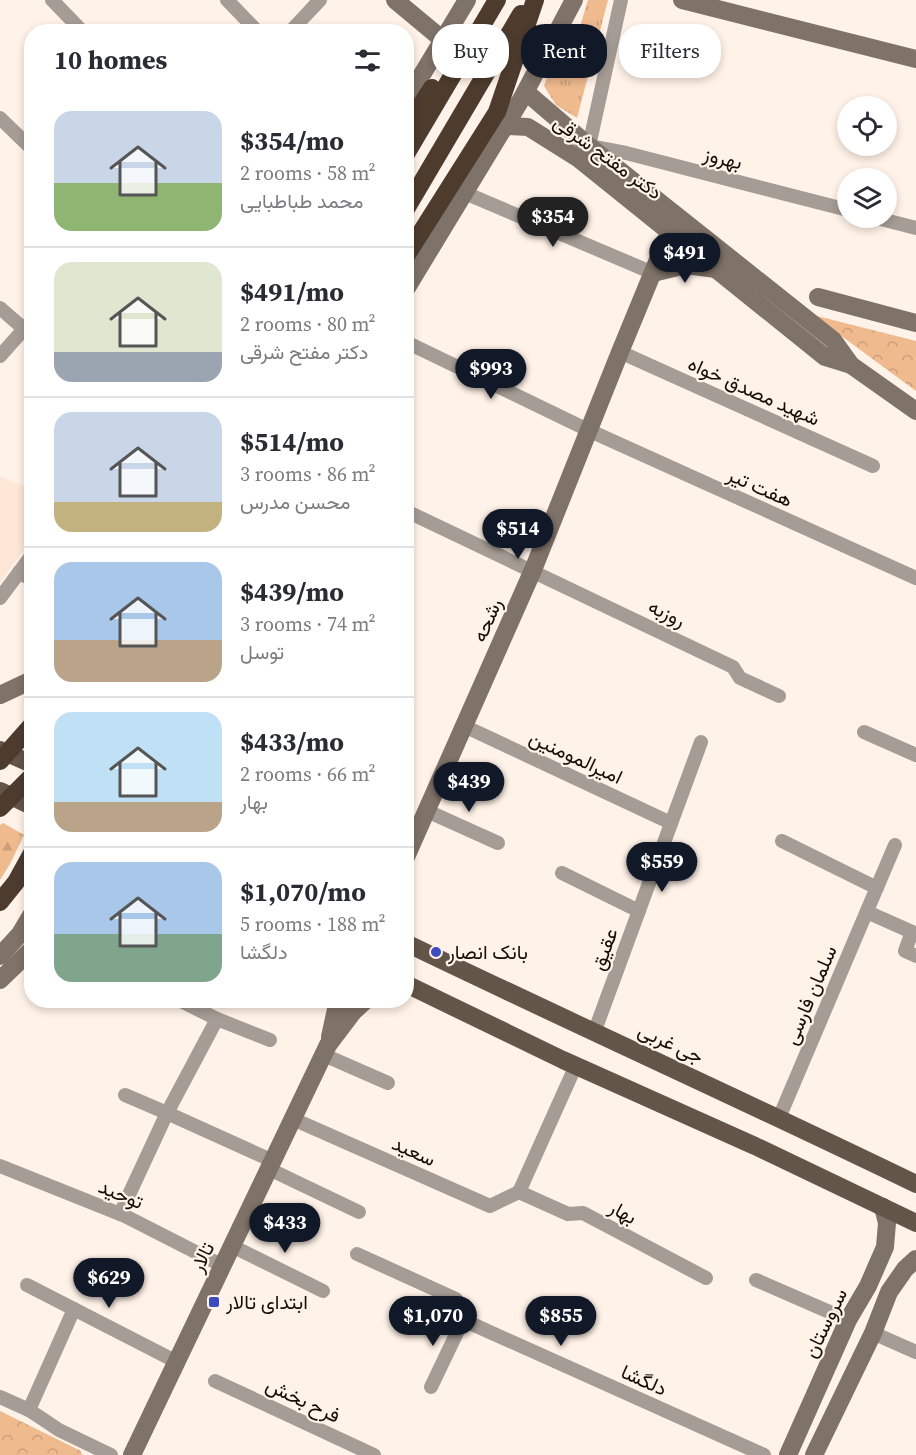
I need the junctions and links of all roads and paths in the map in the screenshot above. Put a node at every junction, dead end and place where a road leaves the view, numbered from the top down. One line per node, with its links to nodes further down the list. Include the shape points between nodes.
1 (52, 0): 12 (street)
2 (226, 0): 13 (street)
3 (320, 0): 14 (street)
4 (395, 0): 16 (street)
5 (467, 0): 15 (street)
6 (495, 0): 21 (highway); 24 (highway)
7 (530, 0): 28 (highway)
8 (534, 0): 33 (highway, via 497,112)
9 (574, 0): 20 (street)
10 (621, 0): 26 (street)
11 (682, 0): 18 (street)
12 (75, 24)
13 (250, 24)
14 (298, 24)
15 (453, 24)
16 (432, 31)
17 (432, 58): 19 (street)
18 (916, 59)
19 (414, 88)
20 (526, 92): 23 (street); 26 (street, دکتر مفتح شرقی)
21 (414, 116)
22 (0, 118): 25 (street)
23 (506, 126): 26 (street, دکتر مفتح شرقی, via 528,127); 27 (street)
24 (414, 140)
25 (24, 141)
26 (584, 152): 29 (street, بهروز, via 626,153); 30 (street, دکتر مفتح شرقی)
27 (465, 193): 35 (street); 36 (street)
28 (414, 196)
29 (837, 207)
30 (673, 223): 34 (street, دکتر مفتح شرقی); 35 (street, رشحه); 45 (street, دکتر مفتح شرقی, via 832,340)
31 (897, 223): 32 (street)
32 (916, 228)
33 (414, 243)
34 (717, 269): 35 (street, via 686,266); 45 (street, دکتر مفتح شرقی, via 825,357)
35 (653, 273): 43 (street, رشحه)
36 (414, 276)
37 (818, 297): 40 (street)
38 (0, 308): 39 (street)
39 (24, 322)
40 (916, 322)
41 (24, 329): 44 (street)
42 (414, 346): 47 (street, هفت تیر)
43 (620, 352): 47 (street, رشحه); 48 (street, شهید مصدق خواه)
44 (0, 356)
45 (851, 365): 46 (street, دکتر مفتح شرقی)
46 (916, 411)
47 (588, 430): 51 (street, رشحه); 54 (street, هفت تیر)
48 (873, 466)
49 (414, 515): 51 (street, روزبه)
50 (24, 566): 52 (street)
51 (533, 570): 58 (street, روزبه, via 734,667 740,678); 59 (street, رشحه)
52 (19, 573): 53 (street); 55 (street)
53 (24, 576)
54 (916, 578)
55 (0, 598)
56 (24, 684): 57 (street)
57 (0, 695)
58 (779, 696)
59 (464, 726): 71 (street, رشحه); 72 (street, امیرالمومنین)
60 (864, 732): 64 (street)
61 (24, 734): 66 (highway)
62 (701, 742): 72 (street, عقیق)
63 (0, 750): 65 (main road)
64 (916, 755)
65 (24, 760)
66 (0, 761)
67 (24, 784): 70 (highway)
68 (0, 791): 69 (main road)
69 (24, 802)
70 (0, 808)
71 (427, 811): 73 (street, رشحه); 75 (street)
72 (672, 822): 81 (street, عقیق)
73 (414, 839)
74 (782, 841): 79 (street)
75 (498, 843)
76 (895, 845): 79 (street, سلمان فارسی)
77 (24, 868): 80 (highway)
78 (562, 873): 81 (street)
79 (877, 888): 82 (street, سلمان فارسی)
80 (0, 902)
81 (639, 911): 95 (street, عقیق)
82 (867, 912): 84 (street); 102 (street, سلمان فارسی)
83 (24, 927): 86 (street)
84 (914, 929): 87 (street, via 905,951)
85 (414, 947): 95 (main road, جی غربی)
86 (0, 956)
87 (916, 956)
88 (24, 957): 89 (street)
89 (0, 980)
90 (414, 988): 98 (main road)
91 (195, 1008): 94 (street)
92 (336, 1008): 97 (street)
93 (357, 1008): 97 (street)
94 (218, 1019): 96 (street); 101 (street)
95 (594, 1033): 102 (main road, جی غربی)
96 (270, 1041)
97 (326, 1050): 99 (street); 103 (street, تالار)
98 (576, 1065): 107 (street); 108 (main road)
99 (388, 1083)
100 (125, 1095): 101 (street)
101 (167, 1113): 104 (street); 110 (street)
102 (779, 1118): 106 (main road, جی غربی)
103 (293, 1119): 104 (street, تالار); 107 (street, سعید, via 490,1206)
104 (271, 1165): 109 (street); 112 (street, تالار)
105 (0, 1166): 110 (street, توحید)
106 (916, 1184)
107 (519, 1192): 116 (street, بهار, via 568,1214 583,1213)
108 (883, 1208): 111 (main road); 122 (street, سروستان, via 887,1223 885,1247)
109 (359, 1212)
110 (120, 1214): 115 (street, توحید)
111 (916, 1223)
112 (232, 1246): 115 (street, تالار); 119 (street)
113 (357, 1254): 121 (street, via 456,1299)
114 (916, 1259): 123 (street, via 889,1292)
115 (223, 1266): 125 (street, تالار)
116 (706, 1278)
117 (756, 1280): 122 (street)
118 (27, 1285): 120 (street)
119 (323, 1291)
120 (74, 1308): 125 (street); 129 (street)
121 (463, 1320): 127 (street); 134 (street, دلگشا)
122 (849, 1320): 135 (street, سروستان)
123 (873, 1333): 124 (street); 130 (street)
124 (916, 1352)
125 (177, 1362): 132 (street, تالار)
126 (216, 1381): 133 (street, فرح بخش)
127 (431, 1388)
128 (0, 1397): 129 (street)
129 (29, 1410): 131 (street, via 59,1430)
130 (817, 1454)
131 (111, 1455)
132 (132, 1455)
133 (374, 1455)
134 (764, 1455)
135 (788, 1455)

